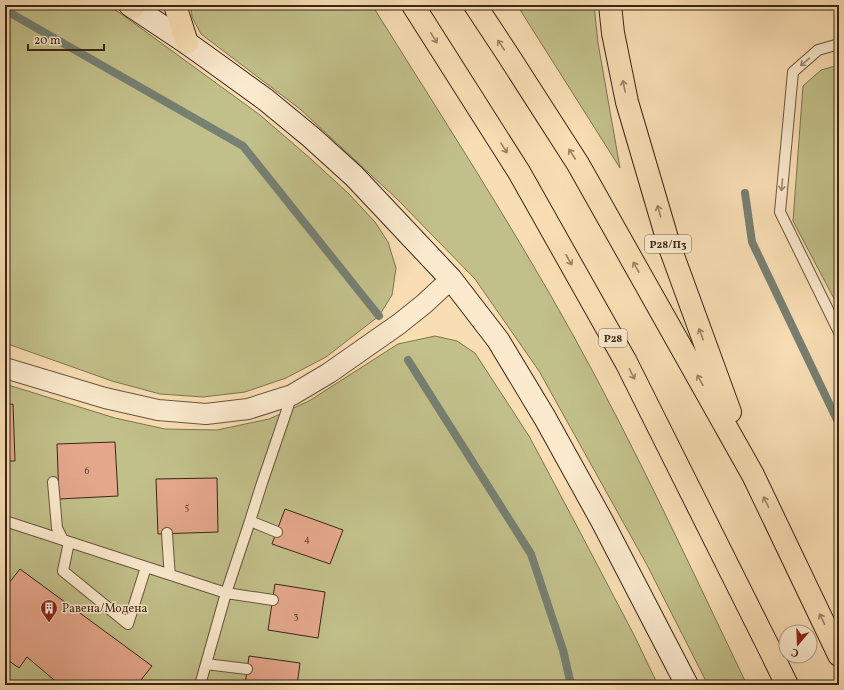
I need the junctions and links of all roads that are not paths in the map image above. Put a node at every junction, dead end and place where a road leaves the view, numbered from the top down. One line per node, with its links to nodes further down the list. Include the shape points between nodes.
1 (175, 5): 6 (highway)
2 (414, 5): 28 (highway, Р28, one-way to 28, via 519,172 626,362)
3 (475, 5): 12 (highway, one-way to 3, via 578,164)
4 (610, 5): 12 (highway, Р28/П3, one-way to 4, via 668,245 627,102)
5 (132, 6): 6 (street)
6 (187, 43): 8 (street, via 266,100 311,137 354,176)
7 (839, 44): 9 (lane, one-way to 9, via 818,50 793,72 780,212)
8 (451, 279): 11 (street, via 399,324 329,373); 27 (street, via 498,340 545,418)
9 (839, 332)
10 (5, 368): 11 (street, via 105,398 158,410 206,414 248,409)
11 (292, 395): 14 (lane)
12 (753, 475): 23 (highway, one-way to 12)
13 (53, 482): 18 (lane, via 57,528)
14 (250, 521): 16 (lane); 21 (lane)
15 (5, 522): 18 (lane)
16 (277, 532)
17 (167, 533): 20 (lane)
18 (66, 541): 19 (lane); 19 (lane, via 63,571 128,624)
19 (146, 567): 20 (lane)
20 (170, 575): 21 (lane)
21 (226, 593): 22 (lane); 24 (lane)
22 (273, 600)
23 (839, 655)
24 (206, 664): 25 (lane); 26 (lane)
25 (247, 670)
26 (200, 685)
27 (687, 685)
28 (787, 685)

